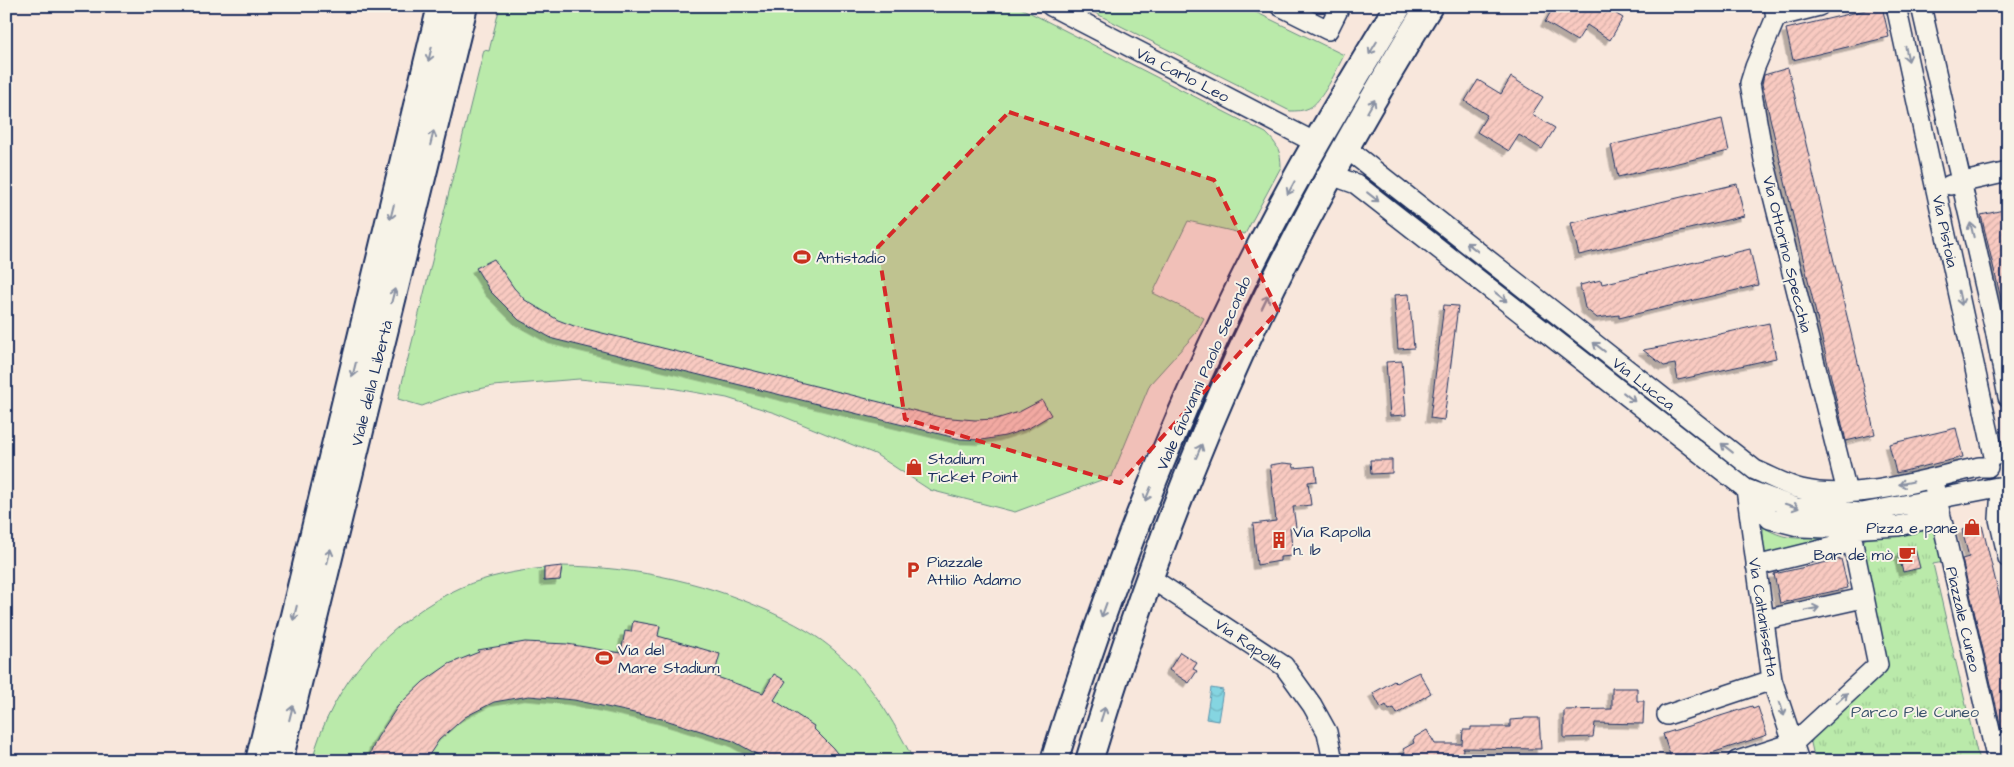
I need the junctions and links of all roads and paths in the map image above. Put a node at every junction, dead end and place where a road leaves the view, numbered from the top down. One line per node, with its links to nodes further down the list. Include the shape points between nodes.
1 (441, 6): 36 (main road, Viale della Libertà, one-way to 36)
2 (464, 6): 37 (main road, Viale della Libertà, one-way to 2)
3 (1051, 6): 12 (street, Via Carlo Leo)
4 (1280, 6): 5 (street, via 1328,30)
5 (1340, 6)
6 (1398, 6): 12 (main road, Viale Giovanni Paolo Secondo, one-way to 12)
7 (1429, 6): 13 (main road, Viale Giovanni Paolo Secondo, one-way to 7)
8 (1820, 6): 11 (street, Via Ottorino Specchia)
9 (1896, 6): 17 (street, Via Pistoia, one-way to 17)
10 (1920, 6): 16 (street, Via Pistoia)
11 (1775, 12): 24 (street, Via Ottorino Specchia, via 1750,83 1764,160)
12 (1316, 143): 28 (main road, Viale Giovanni Paolo Secondo, one-way to 28, via 1222,326 1181,416)
13 (1346, 148): 15 (main road, Viale Giovanni Paolo Secondo); 20 (street, Via Lucca, one-way to 13)
14 (2008, 172): 16 (street)
15 (1331, 175): 22 (street, Via Lucca, one-way to 22, via 1356,184); 30 (main road, Viale Giovanni Paolo Secondo, one-way to 15, via 1240,354)
16 (1961, 183): 17 (street); 18 (street, Via Pistoia, one-way to 16)
17 (1936, 187): 19 (street, Via Pistoia, one-way to 19)
18 (2008, 397)
19 (1996, 458): 21 (street, Via Lucca, via 1979,467); 23 (street, Via Pistoia, via 1992,482)
20 (1755, 470): 22 (street); 24 (street, Via Lucca, via 1800,488)
21 (1932, 478): 24 (street, Via Lucca, one-way to 24); 25 (street, Piazzale Cuneo)
22 (1746, 489): 25 (street, Via Lucca, one-way to 25, via 1796,508 1862,513); 26 (street, Via Lucca, via 1770,518); 29 (street, Via Caltanissetta)
23 (2002, 489): 25 (street, Via Lucca); 27 (street, via 1999,519)
24 (1847, 492)
25 (1938, 507): 26 (street, Via Lucca, via 1898,526); 43 (street, Piazzale Cuneo)
26 (1852, 536): 29 (street, Via Lucca); 31 (street)
27 (2008, 558)
28 (1121, 564): 30 (main road); 38 (main road, Viale Giovanni Paolo Secondo, one-way to 38)
29 (1756, 566): 32 (street, Via Caltanissetta)
30 (1149, 577): 39 (main road, Viale Giovanni Paolo Secondo, one-way to 30); 40 (street, Via Rapolla, via 1284,666 1327,732)
31 (1863, 598): 32 (street, one-way to 31); 35 (street, one-way to 31, via 1878,665)
32 (1764, 620): 33 (street, Via Caltanissetta)
33 (1772, 680): 34 (street); 35 (street, Via Caltanissetta, one-way to 35)
34 (1667, 715)
35 (1796, 752): 41 (street); 42 (street)
36 (259, 761)
37 (279, 761)
38 (1054, 761)
39 (1089, 761)
40 (1334, 761)
41 (1737, 761)
42 (1774, 761)
43 (1997, 761)

